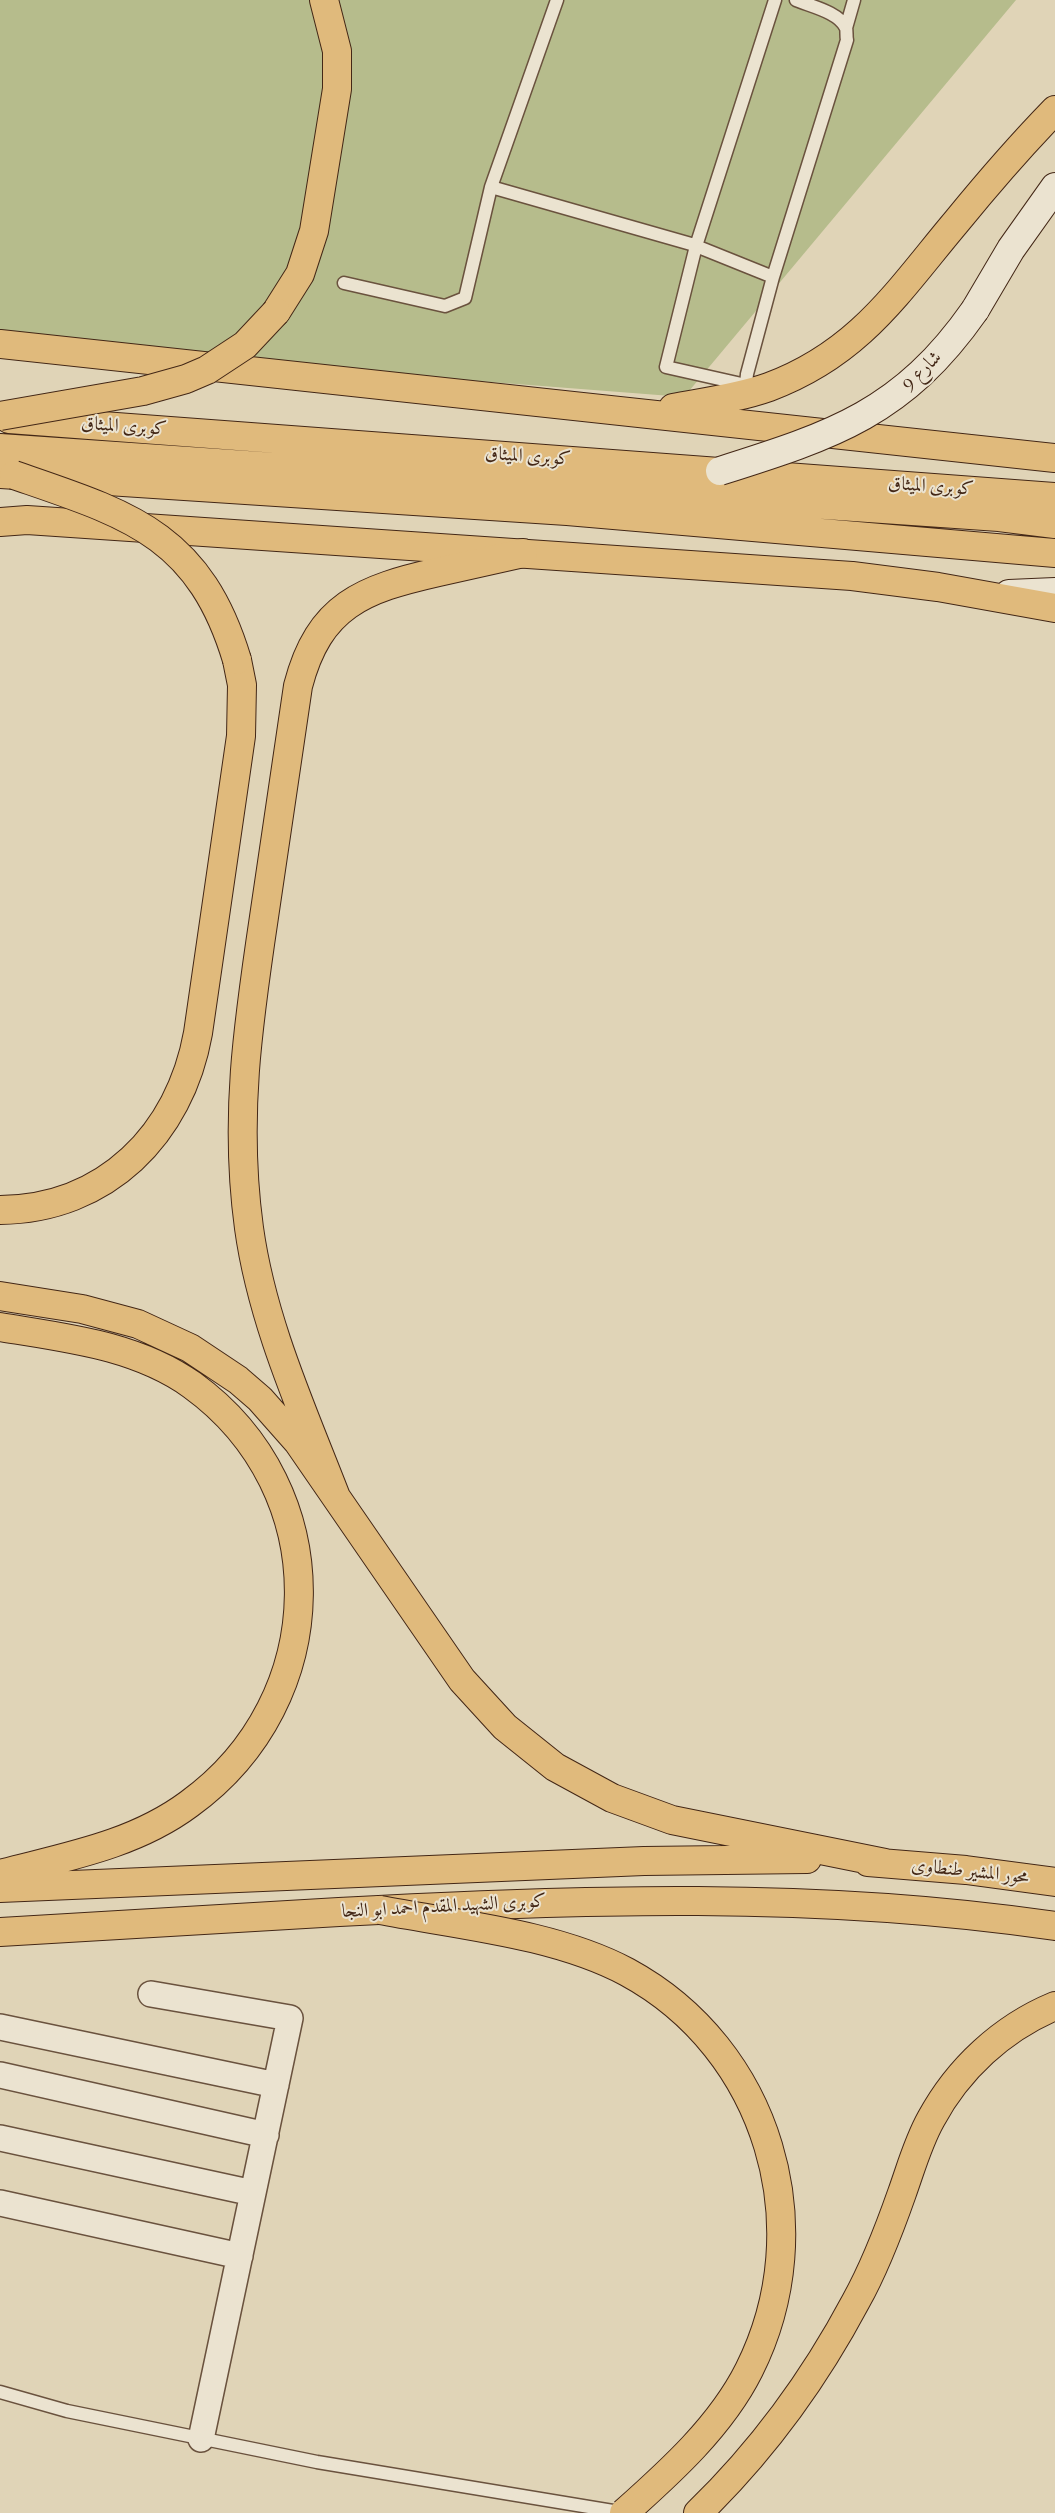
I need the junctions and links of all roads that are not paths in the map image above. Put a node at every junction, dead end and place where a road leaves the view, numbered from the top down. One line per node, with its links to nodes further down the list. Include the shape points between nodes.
1 (324, 0): 16 (main road, bridge, via 334,33 338,70 318,209 305,260 289,294 276,312 238,349 207,370 186,379 143,391)
2 (557, 0): 8 (lane)
3 (775, 0): 10 (lane)
4 (796, 0): 6 (lane, via 833,16)
5 (854, 0): 6 (lane)
6 (846, 28): 11 (lane, via 847,40)
7 (1055, 110): 14 (main road, via 998,172 899,294 862,332 819,363 779,383)
8 (491, 187): 10 (lane); 12 (lane, via 465,298 445,306)
9 (1055, 187): 19 (main road, شارع 9, bridge, via 1011,249 974,310 940,355 920,375 876,409 826,436)
10 (696, 246): 11 (lane); 14 (lane, via 666,367)
11 (774, 277): 14 (lane, via 749,365)
12 (344, 283)
13 (0, 344): 15 (main road)
14 (746, 390): 15 (main road)
15 (642, 414): 18 (main road)
16 (0, 417): 19 (main road, كوبرى الميثاق)
17 (0, 448): 23 (main road, كوبرى الميثاق, via 999,517)
18 (1055, 458)
19 (720, 472): 21 (main road, كوبرى الميثاق)
20 (7, 474): 25 (main road, via 567,511); 29 (main road, bridge, via 111,509 148,530 175,551 197,576 220,612 242,685 241,736 198,1033 187,1079 167,1120 119,1171 93,1187 57,1202)
21 (1055, 497)
22 (0, 522): 24 (main road, via 27,520)
23 (1055, 524)
24 (523, 553): 27 (main road, via 852,576); 32 (main road, via 395,582 364,594 337,614 316,639 298,686 248,1026 241,1107 242,1148 249,1230 267,1310 278,1349)
25 (1055, 553)
26 (1055, 592): 27 (main road)
27 (980, 594): 28 (main road)
28 (1055, 608)
29 (0, 1210)
30 (0, 1296): 32 (main road, via 110,1315 190,1348 260,1399 298,1442)
31 (0, 1327): 34 (main road, via 88,1342 133,1354 167,1370 213,1401 250,1442 278,1490 295,1543 299,1570 298,1626 285,1678 262,1726 229,1768 190,1804 144,1831 93,1849)
32 (336, 1497): 33 (main road, via 462,1680 505,1728 556,1767 612,1798 672,1820)
33 (885, 1863): 35 (main road, محور المشير طنطاوى); 36 (main road, كوبرى الشهيد المقدم احمد ابو النجا, via 688,1859)
34 (0, 1874)
35 (1055, 1882)
36 (0, 1888)
37 (380, 1910): 38 (main road, كوبرى الشهيد المقدم احمد ابو النجا, bridge, via 661,1901 889,1908); 39 (main road, كوبرى الشهيد المقدم احمد ابو النجا); 52 (main road, bridge, via 574,1949 627,1972 675,2005 716,2046 733,2069 760,2120 776,2175 781,2214 781,2262 770,2318 749,2371 718,2420)
38 (1055, 1926)
39 (0, 1932)
40 (150, 1994): 44 (street, via 290,2018)
41 (1055, 2006): 53 (main road, via 1002,2036 963,2073 931,2119 878,2256 834,2341 782,2420 752,2457)
42 (0, 2027): 44 (street)
43 (0, 2075): 45 (street)
44 (276, 2086): 45 (street)
45 (266, 2134): 47 (street)
46 (0, 2138): 47 (street)
47 (253, 2193): 49 (street)
48 (0, 2204): 49 (street)
49 (240, 2256): 51 (street)
50 (0, 2392): 51 (lane, via 67,2411)
51 (202, 2439): 52 (lane, via 317,2462)
52 (624, 2513)
53 (698, 2513)

